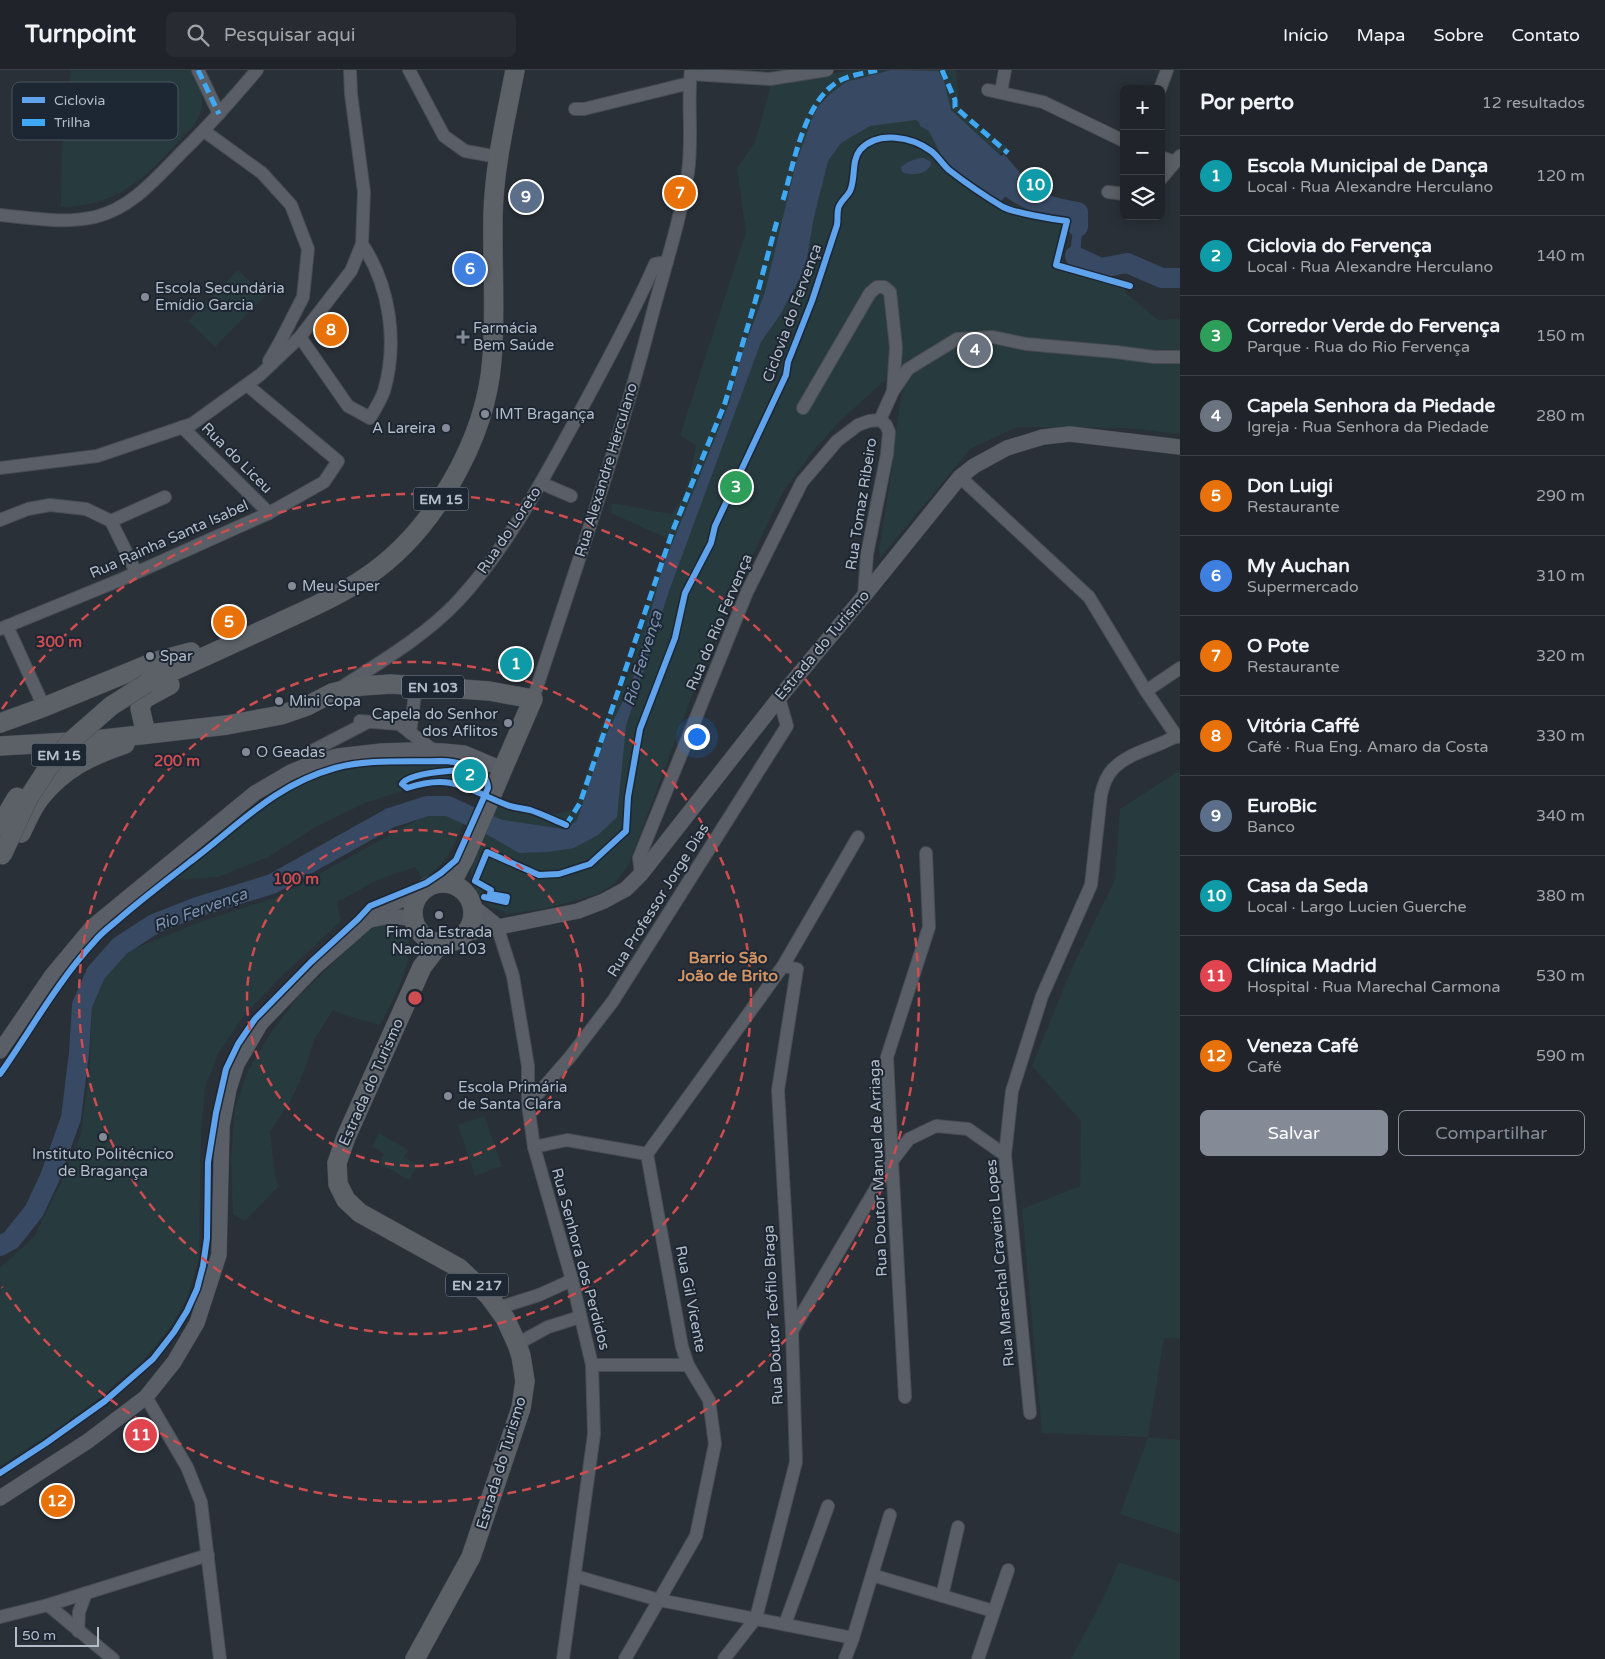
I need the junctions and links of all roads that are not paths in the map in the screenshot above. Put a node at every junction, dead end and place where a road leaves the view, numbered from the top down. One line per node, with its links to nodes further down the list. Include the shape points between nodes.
1 (198, 70): 14 (street)
2 (257, 70): 14 (street)
3 (350, 70): 24 (street, via 364,192)
4 (409, 70): 17 (street, via 444,136 465,152)
5 (506, 70): 17 (main road, EM 15)
6 (515, 70): 17 (main road, EM 15)
7 (827, 70): 10 (street, via 770,79)
8 (1006, 70): 16 (street, via 994,91 1042,102)
9 (1167, 70): 12 (street)
10 (727, 73): 11 (street)
11 (691, 76): 13 (street); 25 (street, Rua Alexandre Herculano, via 688,172)
12 (1161, 85)
13 (575, 109)
14 (219, 114): 15 (street)
15 (204, 131): 23 (street, via 137,196 110,212 96,217 63,220); 28 (street, via 262,174 290,205 308,248 302,297)
16 (1120, 139)
17 (493, 156): 46 (main road, EM 15, via 481,210 484,350 472,416 444,478 394,543 363,568 331,588); 47 (main road, EM 15, via 492,359 488,394 466,456 452,483 428,518 399,551 367,577 336,596)
18 (1165, 157): 19 (street)
19 (1178, 159): 20 (street)
20 (1164, 175)
21 (1108, 192): 22 (street)
22 (1120, 194)
23 (0, 215)
24 (362, 244): 26 (street, via 351,271); 26 (street, via 388,302 390,325 391,357 384,392 370,418 348,406)
25 (666, 262): 37 (street, Rua do Loreto, via 655,264 633,314); 54 (street, Rua Alexandre Herculano, via 606,476)
26 (300, 337): 28 (street)
27 (1180, 357): 30 (street, via 1026,344 993,337 957,339 908,369)
28 (260, 376): 29 (street)
29 (247, 385): 33 (street, via 192,424); 40 (street, Rua Rainha Santa Isabel, via 338,461 324,482)
30 (892, 391): 31 (street, via 896,347 890,292 884,287 877,287 870,293); 32 (street)
31 (803, 408)
32 (880, 420): 44 (street, Rua Tomaz Ribeiro, via 889,432 867,554); 70 (street, Rua do Rio Fervença, via 858,425 837,441 802,482 747,592 639,858)
33 (182, 427): 35 (street, via 98,456); 40 (street, Rua do Liceu)
34 (1180, 447): 36 (street, Estrada do Turismo, via 1070,434 1042,437 1007,448)
35 (0, 468)
36 (960, 477): 44 (street, Estrada do Turismo); 51 (street, via 1089,597)
37 (541, 483): 38 (street); 52 (street, Rua do Loreto, via 494,556 457,601 408,644)
38 (571, 496)
39 (165, 497): 42 (street)
40 (269, 513): 43 (street, Rua Rainha Santa Isabel)
41 (0, 520): 42 (street, via 50,505 86,509)
42 (111, 521): 43 (street)
43 (136, 572): 45 (street, Rua Rainha Santa Isabel)
44 (864, 596): 53 (street, Estrada do Turismo)
45 (4, 627): 55 (street)
46 (191, 652): 49 (main road, EM 15); 55 (main road, via 154,662)
47 (211, 654): 49 (main road, EM 15); 58 (main road, via 199,671 144,699 140,708)
48 (1180, 668): 51 (street)
49 (145, 679): 65 (main road, EM 15, bridge, via 94,705 64,734 41,760); 69 (main road, EM 15, bridge, via 70,742 54,761 29,797)
50 (416, 686): 52 (main road, EN 103, via 376,684); 54 (main road, EN 103, via 489,690); 57 (street)
51 (1146, 691): 59 (street)
52 (332, 693): 58 (main road, Rua do Loreto / EN 103, via 281,715)
53 (778, 698): 70 (street, Estrada do Turismo); 82 (street, Rua Professor Jorge Dias, via 786,726 613,1001)
54 (533, 699): 64 (main road, Rua Alexandre Herculano)
55 (44, 707): 56 (main road)
56 (0, 723)
57 (410, 732): 62 (street); 63 (street, via 399,724 364,722 312,751)
58 (146, 734): 60 (main road, EN 103); 61 (main road, EN 103); 69 (main road, via 93,756 60,775 39,799 16,843)
59 (1178, 736): 85 (street, Rua Marechal Craveiro Lopes, via 1134,756 1112,770 1104,782 1091,885 1042,996 1012,1091)
60 (0, 739)
61 (0, 746)
62 (433, 750): 63 (street, via 382,751); 64 (street, via 464,754)
63 (316, 762): 81 (street, via 255,793 92,927 52,975)
64 (502, 769): 68 (main road, Rua Alexandre Herculano)
65 (0, 826)
66 (858, 837): 79 (street)
67 (926, 853): 86 (street, Rua Doutor Manuel de Arriaga, via 929,927 888,1057)
68 (465, 856): 71 (main road, Rua Alexandre Herculano, via 456,874); 73 (main road, Rua Alexandre Herculano, via 462,887)
69 (1, 858)
70 (641, 874): 76 (street, Estrada do Turismo, via 626,889 578,911)
71 (443, 883): 72 (main road, via 426,888); 73 (main road, via 461,889)
72 (419, 894): 74 (street, via 396,902); 75 (main road, via 413,910)
73 (469, 900): 76 (street); 77 (main road, via 472,915)
74 (367, 922): 75 (street, via 397,916); 94 (street, via 315,967 261,1023 237,1064 222,1126 219,1255 198,1323 174,1362)
75 (418, 926): 78 (main road, via 434,941); 80 (main road, Estrada do Turismo / EN 217, via 423,946)
76 (497, 926): 77 (street, Estrada do Turismo); 82 (street, Rua Senhora dos Perdidos, via 513,976 528,1066)
77 (464, 934): 78 (main road, via 449,942)
78 (441, 942): 80 (main road, Estrada do Turismo / EN 217)
79 (783, 966): 84 (street); 90 (street, Rua Doutor Teófilo Braga, via 796,970 778,1090)
80 (422, 967): 88 (main road, Estrada do Turismo / EN 217, via 346,1137 337,1163 338,1184 346,1200 360,1213 459,1268)
81 (0, 1051)
82 (528, 1105): 83 (street, Rua Senhora dos Perdidos)
83 (534, 1147): 84 (street, via 568,1140); 87 (street, Rua Senhora dos Perdidos)
84 (647, 1154): 93 (street, Rua Gil Vicente)
85 (1005, 1155): 86 (street, via 968,1129 936,1126 909,1139); 96 (street, Rua Marechal Craveiro Lopes)
86 (892, 1161): 90 (street); 95 (street, Rua Doutor Manuel de Arriaga)
87 (572, 1280): 88 (street); 89 (street, Rua Senhora dos Perdidos)
88 (498, 1308): 91 (main road, Estrada do Turismo / EN 217)
89 (580, 1317): 91 (street); 92 (street, Rua Senhora dos Perdidos)
90 (792, 1331): 111 (street, Rua Doutor Teófilo Braga, via 796,1462)
91 (517, 1344): 117 (main road, Estrada do Turismo / EN 217, via 525,1381 521,1408 471,1557)
92 (592, 1365): 93 (street); 104 (street, Rua Senhora dos Perdidos, via 594,1434)
93 (688, 1365): 107 (street, Rua Gil Vicente, via 709,1400 715,1444 696,1536)
94 (146, 1397): 97 (street, via 88,1441); 101 (street, via 187,1467 201,1502)
95 (905, 1397)
96 (1030, 1413)
97 (0, 1498)
98 (828, 1506): 112 (street)
99 (890, 1515): 103 (street)
100 (958, 1527): 106 (street)
101 (208, 1555): 105 (street); 116 (street)
102 (1008, 1570): 109 (street)
103 (872, 1575): 106 (street); 114 (street)
104 (575, 1576): 107 (street); 118 (street, Rua Senhora dos Perdidos)
105 (86, 1594): 108 (street); 113 (street, via 79,1612)
106 (942, 1596): 109 (street)
107 (659, 1600): 111 (street); 119 (street, Rua Gil Vicente)
108 (48, 1605): 110 (street); 113 (street)
109 (993, 1611): 122 (street)
110 (0, 1617)
111 (756, 1618): 112 (street); 120 (street, Rua Doutor Teófilo Braga)
112 (785, 1624): 114 (street)
113 (78, 1631): 115 (street)
114 (853, 1638): 121 (street)
115 (113, 1659)
116 (220, 1659)
117 (414, 1659)
118 (563, 1659)
119 (624, 1659)
120 (724, 1659)
121 (845, 1659)
122 (978, 1659)

